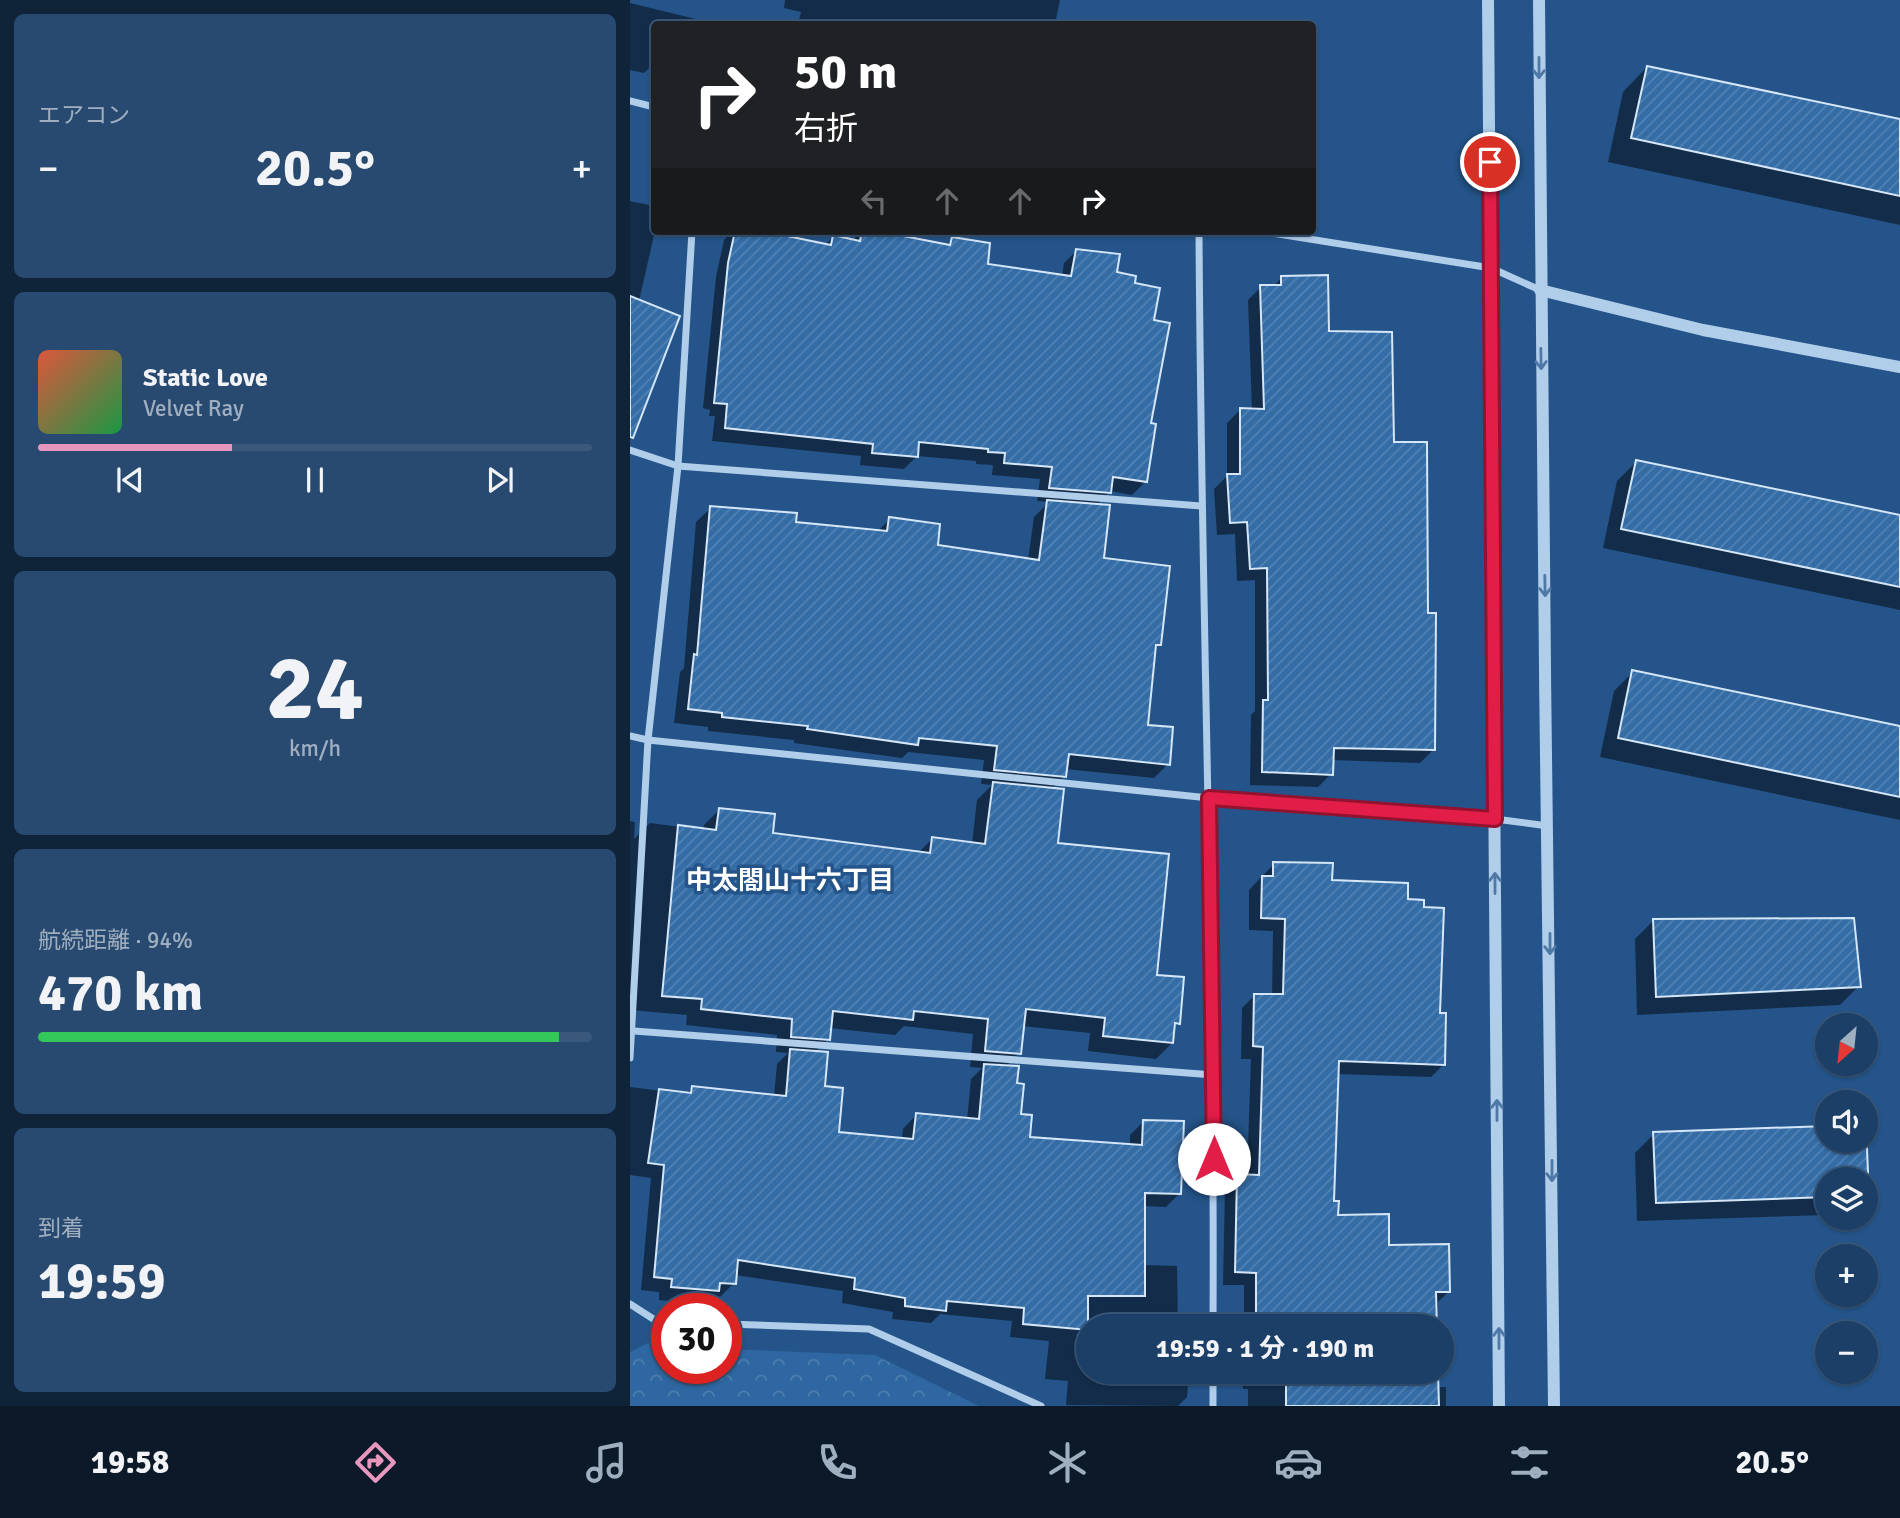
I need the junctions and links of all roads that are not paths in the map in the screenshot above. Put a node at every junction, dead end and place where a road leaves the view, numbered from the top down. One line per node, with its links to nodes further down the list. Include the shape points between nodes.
1 (1488, 0): 8 (street)
2 (1539, 0): 9 (street, one-way to 9)
3 (630, 101): 4 (street)
4 (651, 106)
5 (692, 235): 12 (street)
6 (1199, 235): 13 (street)
7 (1284, 235): 8 (street)
8 (1491, 268): 9 (street); 17 (street)
9 (1540, 290): 10 (street, via 1703,330); 18 (street, one-way to 18)
10 (1900, 367)
11 (630, 450): 12 (street)
12 (678, 466): 13 (street); 15 (street)
13 (1201, 506): 16 (street)
14 (630, 736): 15 (street)
15 (648, 740): 16 (street); 19 (street)
16 (1209, 798): 17 (street); 21 (street)
17 (1495, 819): 18 (street); 29 (street, one-way to 17)
18 (1549, 826): 30 (street, one-way to 30)
19 (634, 1031): 20 (street); 21 (street)
20 (630, 1058)
21 (1214, 1075): 23 (street)
22 (630, 1304): 24 (street)
23 (1213, 1314)
24 (651, 1317)
25 (742, 1325): 27 (street, via 869,1329)
26 (1213, 1384): 28 (street)
27 (1041, 1406)
28 (1213, 1406)
29 (1499, 1406)
30 (1554, 1406)

